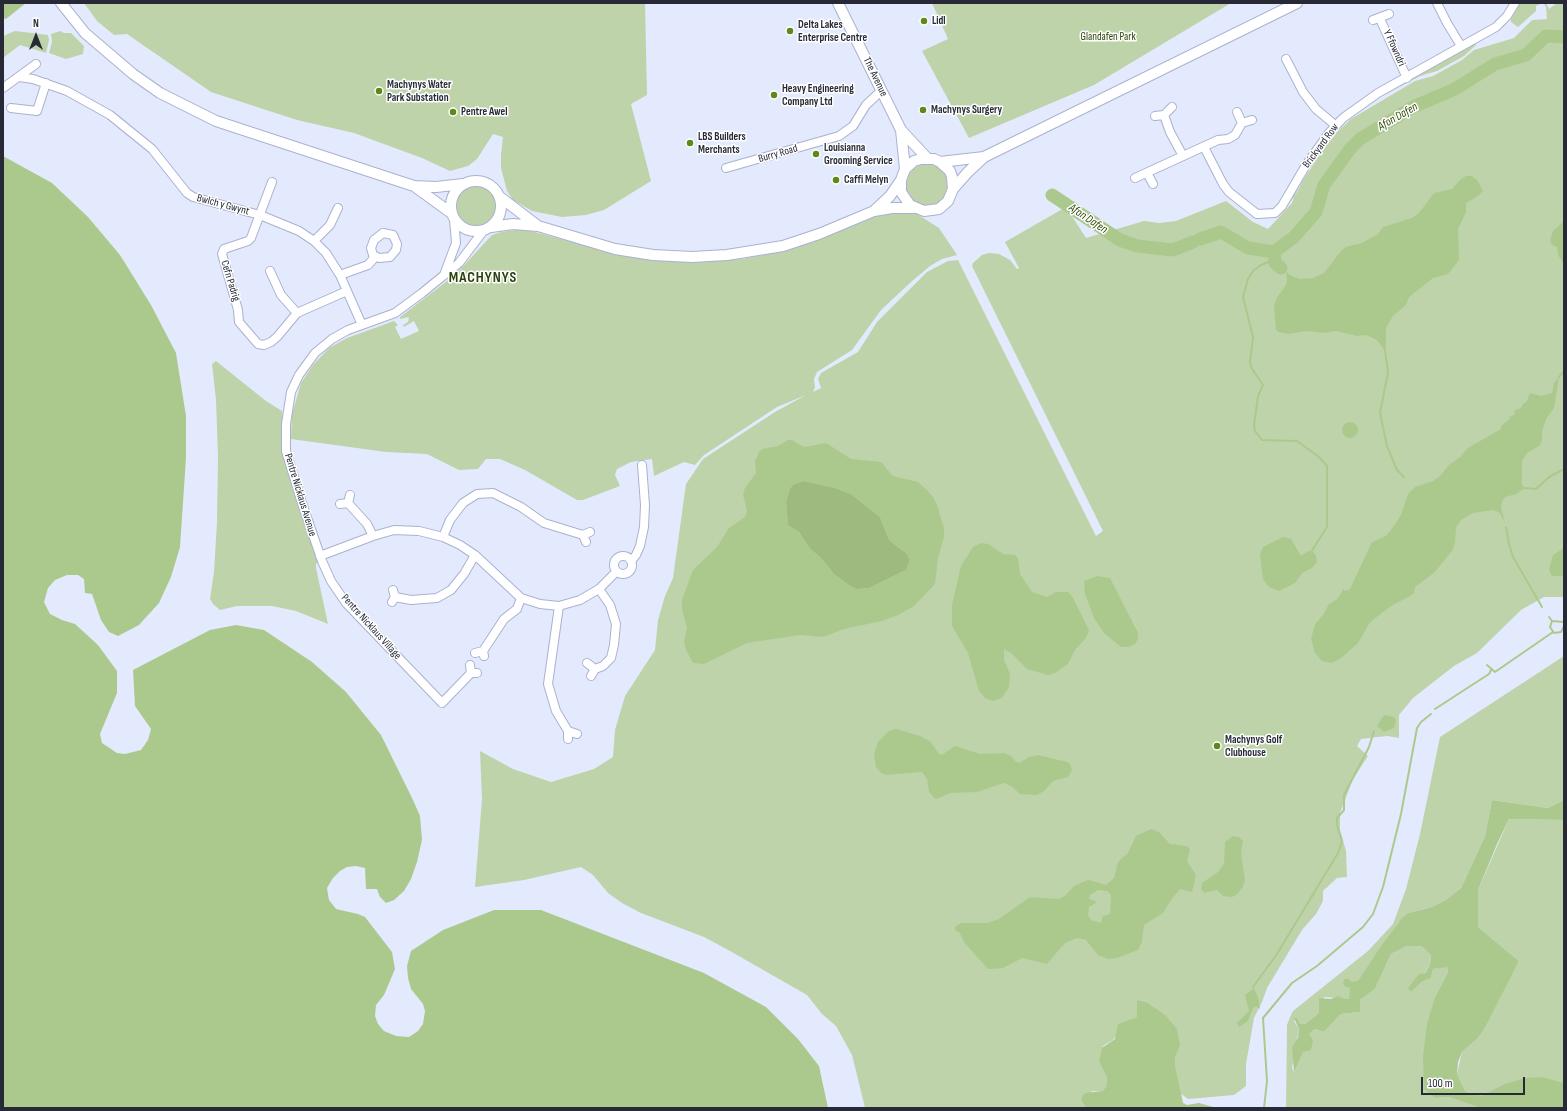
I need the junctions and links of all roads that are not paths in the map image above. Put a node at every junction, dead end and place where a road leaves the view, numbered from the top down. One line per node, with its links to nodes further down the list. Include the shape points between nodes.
1 (61, 3): 37 (main road, via 85,33 104,51 160,93 184,106 258,136)
2 (838, 3): 14 (main road, The Avenue)
3 (1297, 3): 26 (main road)
4 (1437, 3): 7 (street)
5 (1515, 3): 7 (street, Brickyard Row, via 1503,22)
6 (1389, 14): 11 (street, Y Ffowndri, via 1377,19)
7 (1461, 46): 11 (street, Brickyard Row)
8 (1286, 59): 22 (street, via 1303,92)
9 (36, 64): 10 (street)
10 (19, 77): 12 (street, Bwlch y Gwynt); 13 (street)
11 (1407, 78): 22 (street, Brickyard Row, via 1361,104)
12 (46, 83): 16 (street, via 37,111); 43 (street, Bwlch y Gwynt, via 87,101 131,131 152,149 193,197)
13 (3, 88)
14 (881, 91): 23 (main road, The Avenue); 29 (street, Burry Road, via 866,105 853,126 839,136)
15 (1172, 107): 18 (street)
16 (10, 108)
17 (1237, 112): 21 (street)
18 (1164, 115): 19 (street); 25 (street)
19 (1155, 116)
20 (1252, 120): 21 (street)
21 (1242, 123): 24 (street, via 1235,135)
22 (1335, 125): 24 (street, Brickyard Row, via 1275,213 1258,214 1229,192)
23 (901, 130): 27 (main road, The Avenue); 30 (main road, The Avenue)
24 (1204, 147): 25 (street)
25 (1183, 156): 31 (street)
26 (984, 157): 28 (main road); 38 (main road)
27 (927, 158): 28 (main road); 30 (main road, via 914,162)
28 (940, 162): 38 (main road, via 950,171)
29 (726, 168)
30 (906, 169): 33 (main road)
31 (1147, 173): 32 (street); 36 (street)
32 (1136, 178)
33 (901, 180): 41 (main road, via 903,197); 42 (main road, via 890,196)
34 (272, 182): 43 (street, Cefn Padrig)
35 (463, 184): 37 (main road); 39 (main road, via 469,181 483,182 493,187); 44 (main road, via 450,200)
36 (1153, 184)
37 (414, 186): 44 (main road)
38 (953, 189): 41 (main road, via 948,201 939,209 924,211)
39 (500, 197): 45 (main road); 46 (main road, via 500,214)
40 (338, 208): 47 (street, via 330,225)
41 (914, 208): 42 (main road)
42 (874, 211): 45 (main road, via 783,246 727,256 653,255 615,249)
43 (260, 215): 47 (street, Bwlch y Gwynt, via 294,229); 53 (street, Cefn Padrig, via 251,238 224,249 222,254 239,322 258,344 264,345 277,337)
44 (452, 216): 46 (main road, via 457,224 468,230); 51 (street, via 456,243)
45 (538, 226): 46 (main road, via 507,224)
46 (487, 228): 51 (street, Pentre Nicklaus Avenue, via 459,263)
47 (314, 241): 50 (street, Bwlch y Gwynt)
48 (375, 257): 50 (street, via 368,265)
49 (270, 271): 53 (street, via 281,295)
50 (340, 274): 52 (street, Bwlch y Gwynt)
51 (444, 276): 54 (street, Pentre Nicklaus Avenue, via 394,313)
52 (347, 291): 53 (street, Cefn Padrig); 54 (street, Bwlch y Gwynt)
53 (297, 313)
54 (362, 325): 61 (street, Pentre Nicklaus Avenue, via 332,339 315,353 296,380 287,410 286,450)
55 (642, 465): 62 (street, via 644,527 640,546)
56 (346, 501): 57 (street, via 367,524)
57 (373, 536): 59 (street, via 394,530 419,531); 61 (street)
58 (586, 536): 59 (street, via 544,523 521,507 493,493 487,493 477,494 463,503 450,520)
59 (443, 537): 60 (street, via 460,544)
60 (475, 555): 65 (street, via 451,590 437,598 411,600); 66 (street)
61 (320, 556): 70 (street, Pentre Nicklaus Village, via 331,581 346,603 442,702)
62 (631, 561): 63 (street, via 632,566 627,574); 63 (street, via 626,557 618,557 613,564)
63 (616, 572): 64 (street)
64 (599, 589): 67 (street, via 580,600); 69 (street, via 610,605 616,624 615,638 611,658 603,666 593,672)
65 (393, 596)
66 (522, 598): 67 (street, via 540,604); 68 (street, via 517,609 504,619)
67 (559, 606): 71 (street, via 548,684 556,711 568,735)
68 (481, 653)
69 (587, 663)
70 (473, 670)
71 (577, 734)

